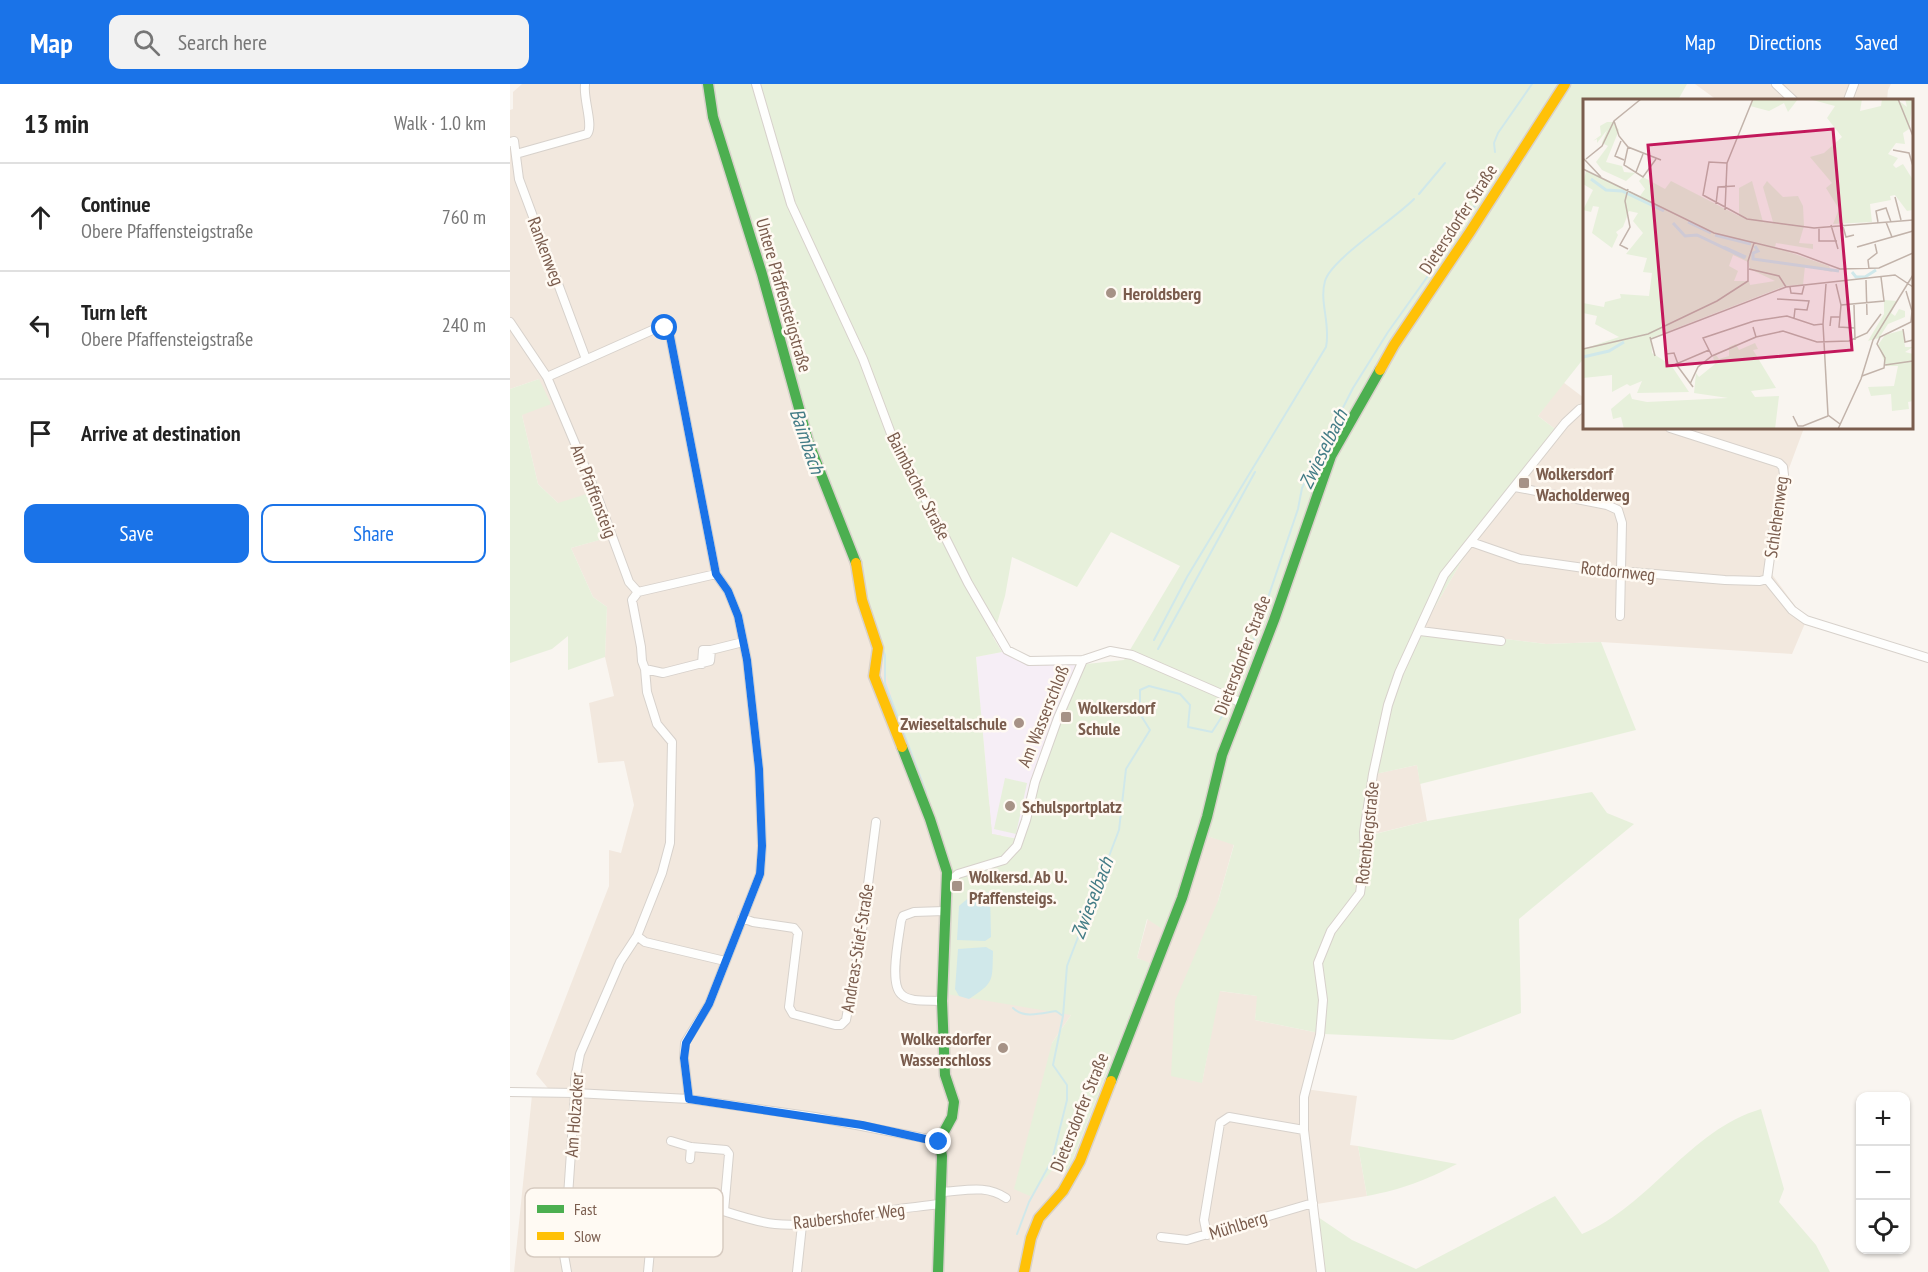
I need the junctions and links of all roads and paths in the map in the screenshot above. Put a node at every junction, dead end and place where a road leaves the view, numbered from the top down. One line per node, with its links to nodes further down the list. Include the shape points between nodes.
1 (585, 84): 10 (street, via 590,127 587,134)
2 (708, 84): 31 (street, Untere Pfaffensteigstraße, via 713,117 808,441 858,569 862,600 878,648 874,676 930,819)
3 (756, 84): 27 (street, Baimbacher Straße, via 791,204 863,359 893,439 991,624 1007,650 1029,661)
4 (1565, 84): 29 (street, Dietersdorfer Straße, via 1394,345 1331,456)
5 (1776, 84): 7 (street)
6 (1854, 84): 8 (street)
7 (1791, 99)
8 (1848, 99)
9 (512, 142): 10 (street, Rankenweg)
10 (516, 154): 12 (street, Rankenweg, via 519,179)
11 (510, 322): 13 (street, Am Pfaffensteig)
12 (586, 358): 13 (street); 19 (street, via 657,328 665,328 670,336)
13 (547, 377): 21 (street, Am Pfaffensteig, via 629,582)
14 (1583, 408): 16 (street, Rotenbergstraße, via 1565,423)
15 (1673, 429): 20 (street, Schlehenweg, via 1783,466)
16 (1515, 487): 17 (street, Rotenbergstraße); 18 (street, via 1617,510 1622,522)
17 (1471, 542): 18 (street, Rotdornweg, via 1520,559); 23 (street, Rotenbergstraße, via 1444,575)
18 (1622, 573): 20 (street, Rotdornweg); 22 (street)
19 (716, 574): 21 (street); 25 (street, via 738,616)
20 (1767, 579): 26 (street, via 1792,610 1806,620)
21 (638, 592): 28 (street, Am Holzacker, via 632,600)
22 (1620, 616)
23 (1420, 631): 24 (street); 40 (street, Rotenbergstraße, via 1388,705 1364,832 1360,893 1331,931 1318,963 1323,1000 1320,1035 1304,1097)
24 (1502, 641)
25 (743, 642): 28 (street, via 711,650 710,661 702,664 663,673); 33 (street, via 759,769 762,846 760,874)
26 (1928, 658)
27 (1083, 660): 29 (street, Baimbacher Straße, via 1110,651 1132,655); 31 (street, Am Wasserschloß, via 1036,777 1017,846 1004,860 958,874)
28 (645, 669): 34 (street, Am Holzacker, via 657,724 672,742 672,806 670,843 662,873)
29 (1242, 703): 59 (street, Dietersdorfer Straße, via 1222,755 1182,898 1153,976 1080,1161 1063,1191 1039,1218)
30 (876, 822): 33 (street, Andreas-Stief-Straße, via 861,935 846,1020 841,1025 793,1014 789,1007 798,933 794,928)
31 (948, 883): 32 (street)
32 (944, 910): 36 (street); 36 (street, via 903,916 895,983 901,995 910,999)
33 (742, 918): 35 (street)
34 (637, 936): 35 (street, via 645,942); 38 (street, Am Holzacker, via 620,962 580,1054)
35 (725, 961): 39 (street, via 709,1004 686,1043)
36 (942, 1001): 42 (street, via 945,1075 954,1102 952,1117)
37 (510, 1092): 38 (street)
38 (575, 1093): 39 (street); 45 (street, Am Holzacker)
39 (689, 1099): 42 (street, via 862,1125)
40 (1304, 1130): 48 (street, Rotenbergstraße); 51 (street, via 1229,1117 1220,1123 1204,1220)
41 (671, 1141): 43 (street)
42 (939, 1142): 46 (street)
43 (691, 1147): 44 (street); 49 (street, via 726,1150 729,1154)
44 (690, 1159)
45 (569, 1188)
46 (940, 1198): 47 (street, Raubershofer Weg, via 986,1189); 50 (street, Raubershofer Weg); 58 (street)
47 (1006, 1198)
48 (1313, 1203): 51 (street, Mühlberg); 60 (street, Rotenbergstraße)
49 (724, 1211): 50 (street, Raubershofer Weg, via 774,1224)
50 (802, 1225): 57 (street)
51 (1207, 1235): 52 (street, Mühlberg, via 1187,1240)
52 (1161, 1237)
53 (564, 1257): 55 (street, Am Holzacker)
54 (649, 1257): 56 (street, Raubershofer Weg)
55 (567, 1272)
56 (648, 1272)
57 (797, 1272)
58 (938, 1272)
59 (1024, 1272)
60 (1321, 1272)

